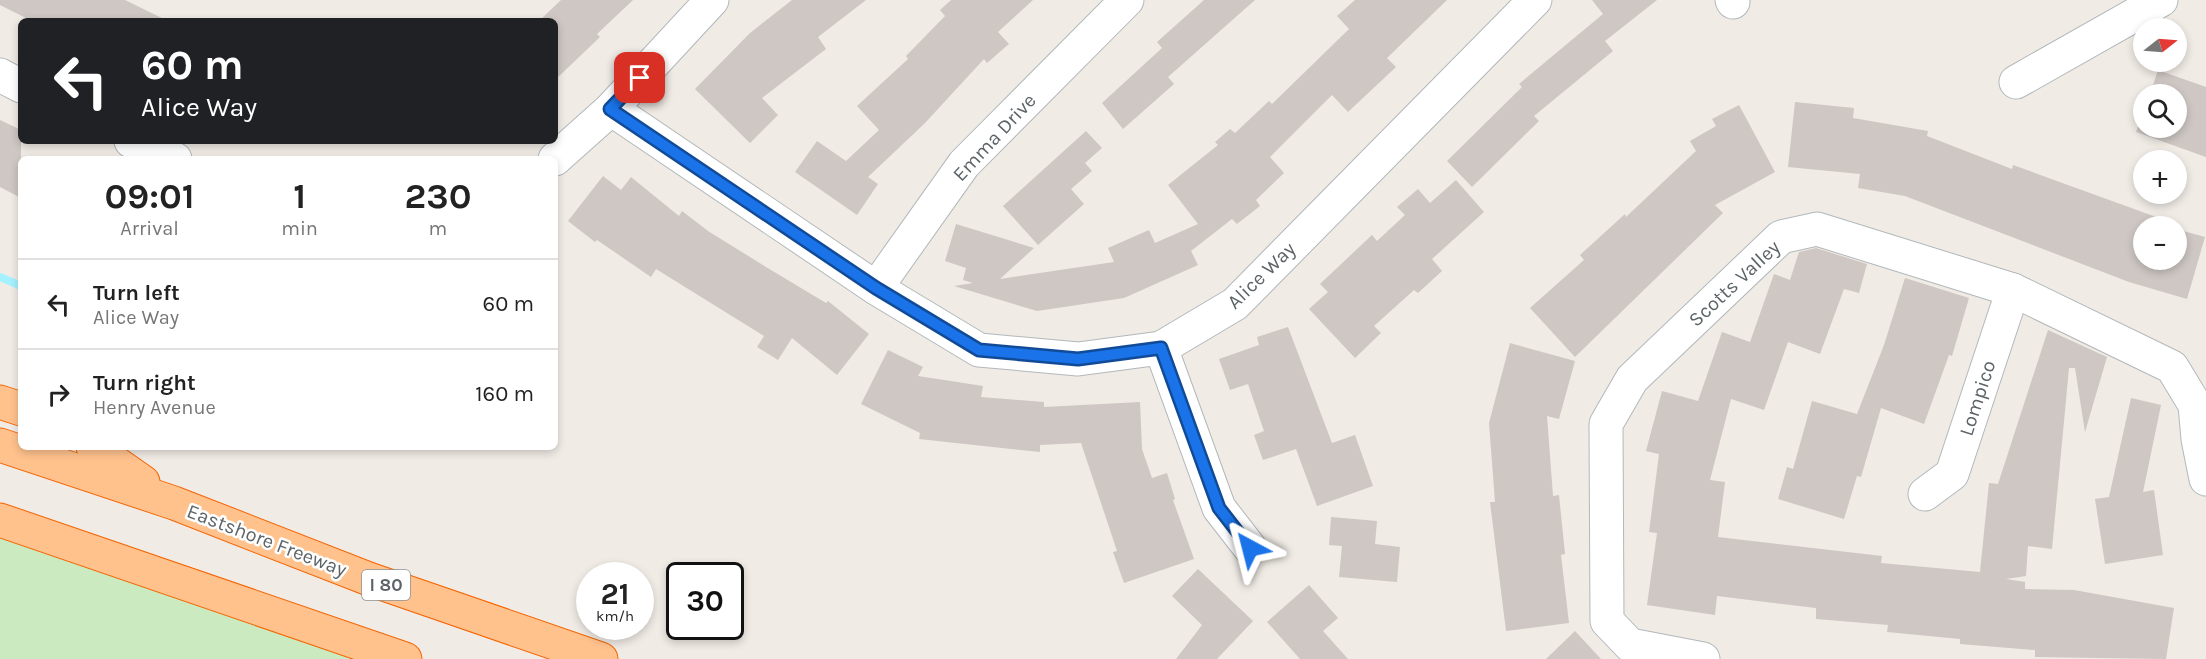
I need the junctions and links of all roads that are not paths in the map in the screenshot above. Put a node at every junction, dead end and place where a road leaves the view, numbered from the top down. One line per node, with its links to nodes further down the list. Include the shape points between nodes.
1 (712, 0): 8 (street)
2 (1127, 0): 12 (street, Emma Drive, via 964,164)
3 (1534, 0): 14 (street, Alice Way, via 1235,304)
4 (2161, 0): 6 (street)
5 (0, 75): 7 (street)
6 (2016, 82)
7 (18, 84)
8 (610, 109): 11 (street); 12 (street, Alice Way)
9 (137, 144): 10 (street)
10 (165, 156)
11 (558, 156)
12 (876, 288): 14 (street, Alice Way, via 979,350 1078,359)
13 (2013, 290): 16 (street, Scotts Valley, via 2172,367); 22 (street, Lompico, via 1952,474); 28 (street, Scotts Valley, via 1817,229 1781,237 1632,379 1606,424 1608,621 1630,645)
14 (1161, 348): 25 (street, via 1219,508)
15 (0, 402): 17 (highway)
16 (2201, 404): 18 (street, Scotts Valley)
17 (18, 408)
18 (2202, 439): 21 (street, Scotts Valley)
19 (0, 445): 23 (highway, Eastshore Freeway / I 80)
20 (97, 450): 23 (highway)
21 (2206, 479)
22 (1925, 494)
23 (174, 503): 27 (highway, Eastshore Freeway / I 80, via 369,579)
24 (0, 520): 26 (highway)
25 (1250, 548)
26 (405, 659)
27 (601, 659)
28 (1703, 659)

